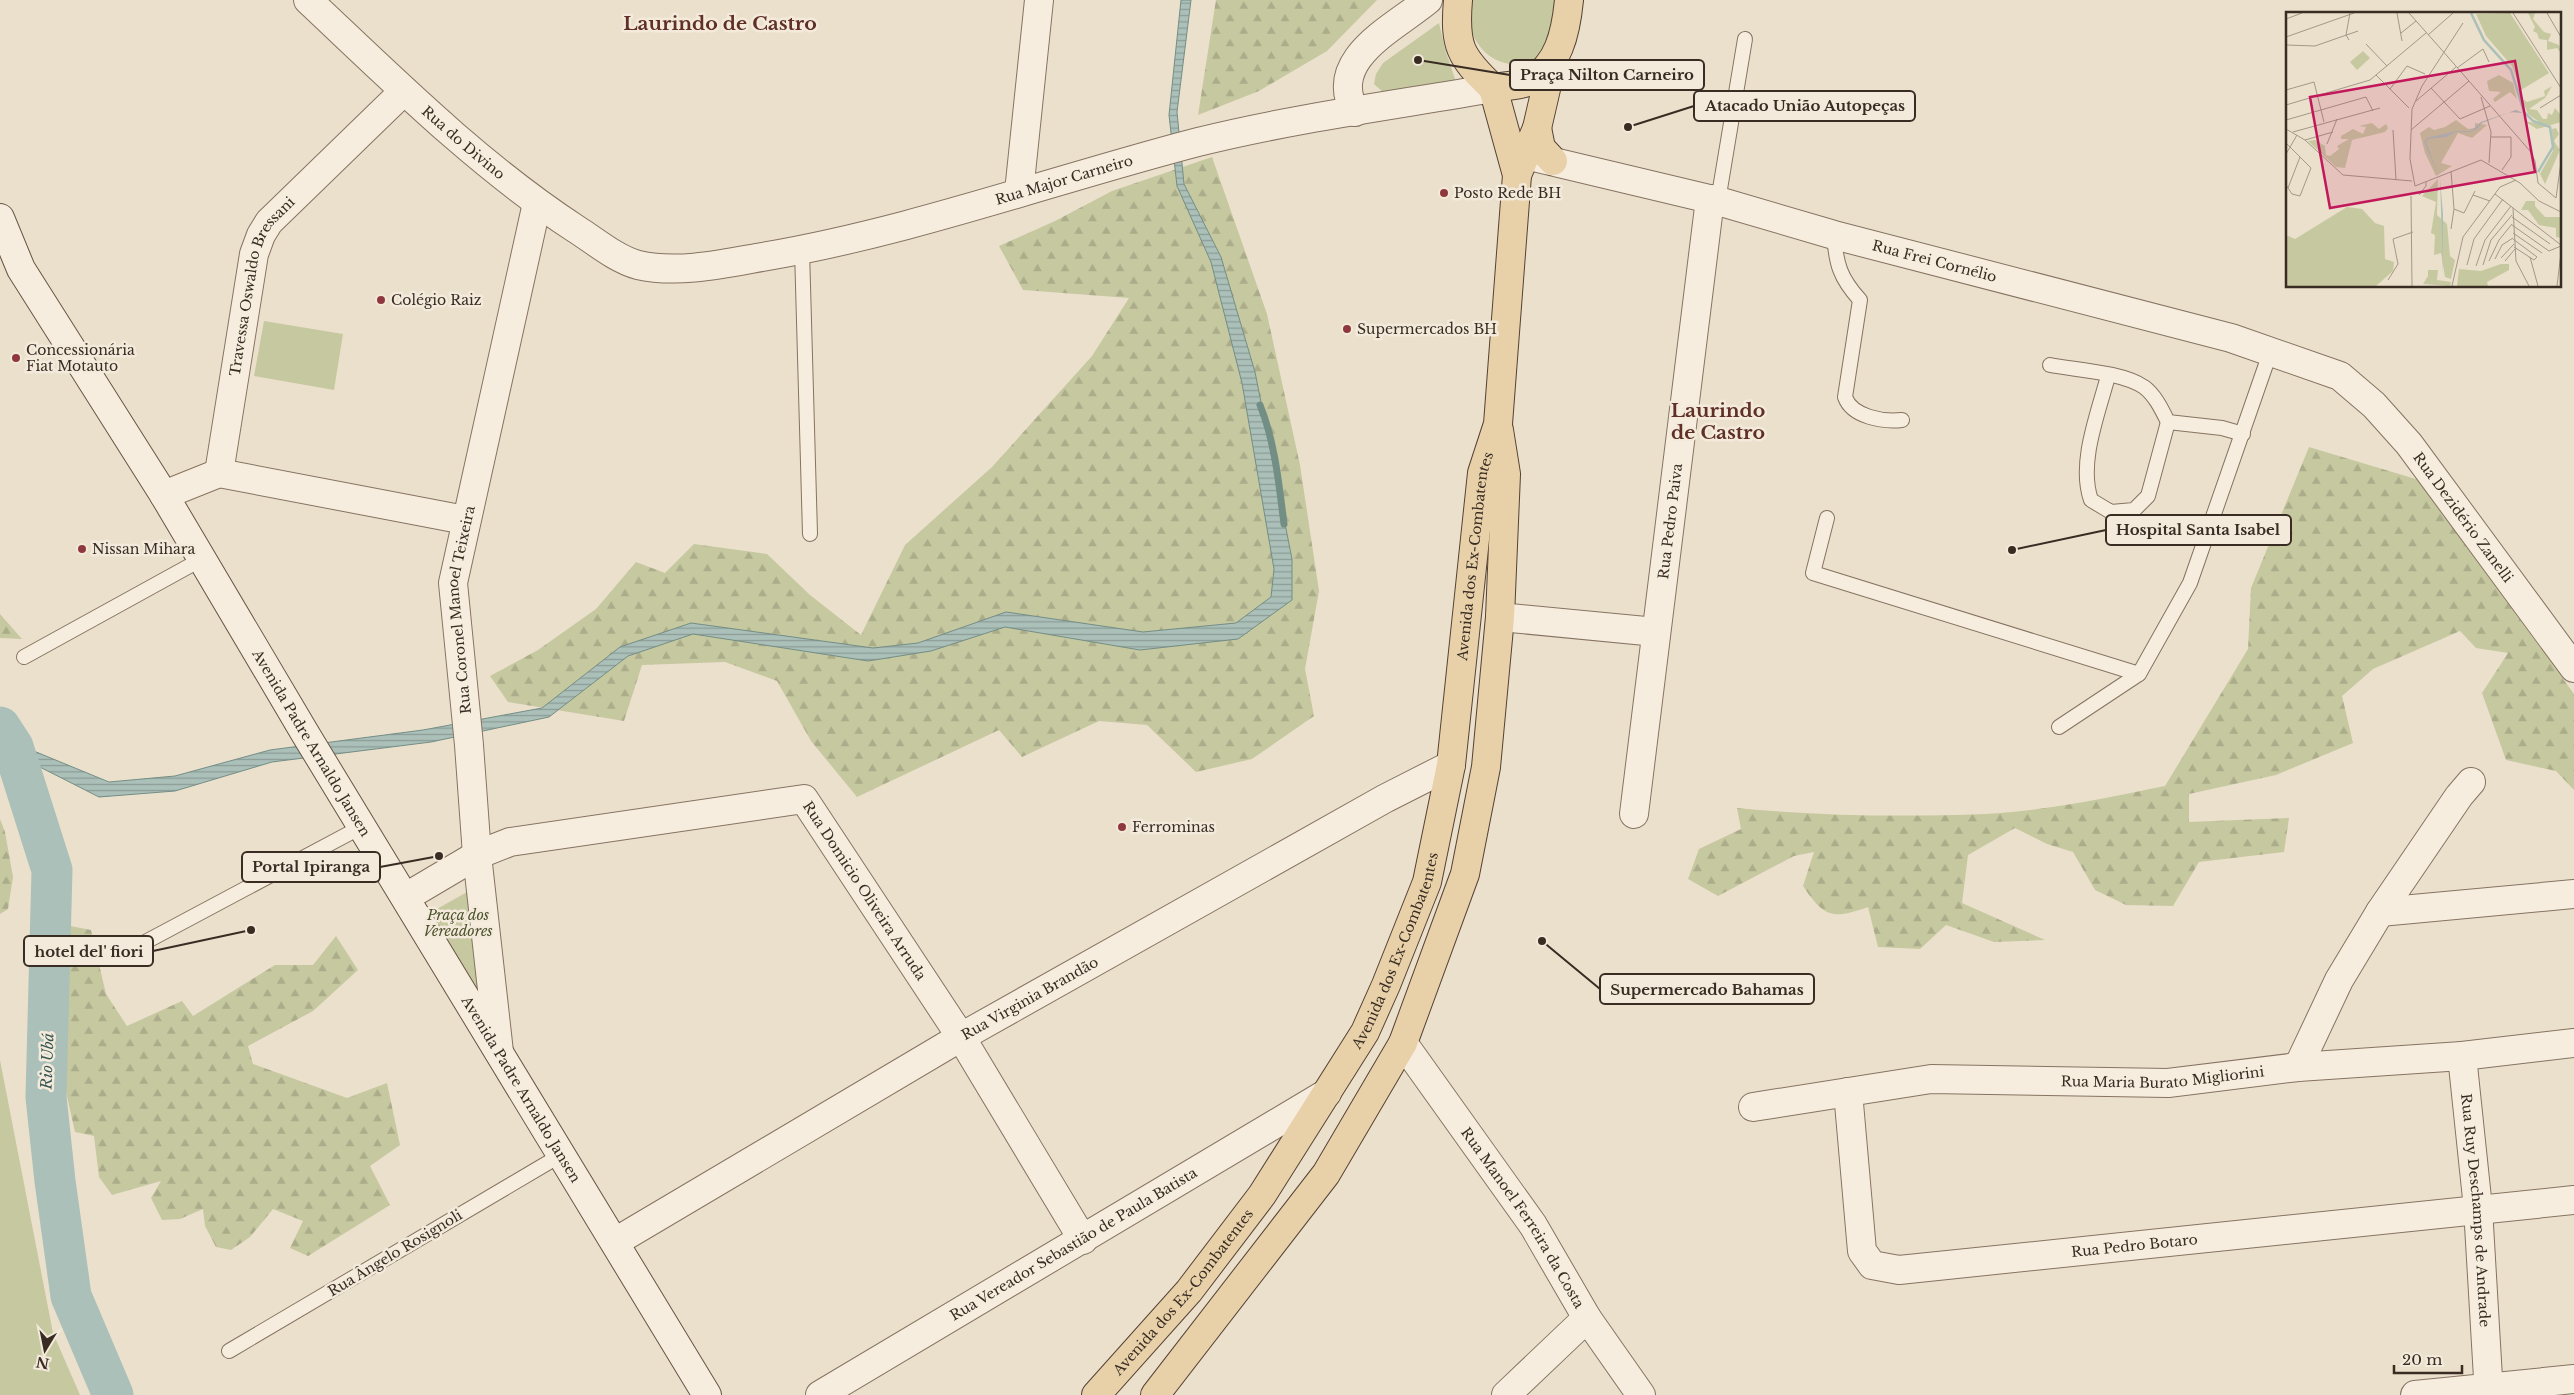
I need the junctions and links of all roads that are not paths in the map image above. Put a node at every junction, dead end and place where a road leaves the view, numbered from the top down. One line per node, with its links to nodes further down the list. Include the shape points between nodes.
1 (308, 0): 9 (street, Rua do Divino)
2 (1039, 0): 14 (street)
3 (1428, 0): 10 (street, via 1359,56 1347,80 1347,98)
4 (1458, 0): 8 (main road, via 1459,46 1470,67)
5 (1569, 0): 7 (main road, Avenida dos Ex-Combatentes, via 1566,28)
6 (1745, 39): 15 (lane)
7 (1552, 63): 8 (main road, via 1544,72 1526,82); 11 (main road, Avenida dos Ex-Combatentes)
8 (1493, 88): 10 (street, Rua Major Carneiro); 12 (main road, Avenida dos Ex-Combatentes)
9 (404, 91): 16 (street, Rua do Divino); 29 (street, Travessa Oswaldo Bressani, via 281,210 261,234 254,254)
10 (1355, 112): 14 (street, Rua Major Carneiro, via 1278,123)
11 (1537, 128): 12 (main road, Avenida dos Ex-Combatentes); 13 (main road, via 1541,148)
12 (1519, 161): 13 (street, Rua Frei Cornélio); 27 (main road, Avenida dos Ex-Combatentes)
13 (1553, 161): 15 (street, Rua Frei Cornélio)
14 (1019, 192): 19 (street, Rua Major Carneiro, via 894,230)
15 (1714, 200): 18 (street, Rua Frei Cornélio); 36 (street, Rua Pedro Paiva)
16 (537, 203): 20 (street, Rua do Divino, via 610,251); 32 (street, Rua Coronel Manoel Teixeira)
17 (0, 218): 30 (street, Avenida Padre Arnaldo Jansen, via 21,269)
18 (1834, 235): 21 (street, Rua Frei Cornélio); 25 (lane, via 1838,266 1846,285 1860,300 1845,397 1856,412)
19 (802, 250): 20 (street, Rua Major Carneiro, via 689,267); 33 (lane)
20 (636, 264)
21 (2271, 350): 24 (street, Rua Frei Cornélio); 28 (lane)
22 (2050, 365): 23 (lane)
23 (2108, 376): 26 (lane, via 2144,387 2158,402); 26 (lane, via 2086,465 2085,484 2091,500 2111,512 2134,510 2148,496)
24 (2340, 376): 38 (street, Rua Dezidério Zanelli, via 2374,405 2409,444)
25 (1902, 420)
26 (2168, 422): 28 (lane)
27 (1498, 424): 35 (main road, Avenida dos Ex-Combatentes, via 1506,474); 41 (main road, Avenida dos Ex-Combatentes, via 1482,473)
28 (2244, 434): 39 (lane, via 2190,583)
29 (219, 473): 30 (street); 32 (street)
30 (164, 496): 34 (street, Avenida Padre Arnaldo Jansen)
31 (1826, 518): 39 (lane, via 1813,572)
32 (465, 520): 45 (street, Rua Coronel Manoel Teixeira, via 452,583)
33 (810, 534)
34 (202, 559): 37 (lane); 44 (street, Avenida Padre Arnaldo Jansen)
35 (1500, 617): 36 (street); 51 (main road, Avenida dos Ex-Combatentes, via 1486,767 1465,874)
36 (1656, 632): 43 (street, Rua Pedro Paiva)
37 (24, 656)
38 (2574, 668)
39 (2139, 674): 40 (lane)
40 (2059, 727)
41 (1451, 766): 50 (street, Rua Virginia Brandão, via 1386,798); 57 (main road, Avenida dos Ex-Combatentes, via 1427,882 1365,1032)
42 (2471, 782): 48 (street)
43 (1634, 814)
44 (363, 826): 47 (street, Avenida Padre Arnaldo Jansen); 49 (lane)
45 (477, 855): 47 (street); 50 (street, Rua Domicio Oliveira Arruda, via 510,842 804,799); 53 (street, Rua Coronel Manoel Teixeira)
46 (2574, 894): 48 (street)
47 (406, 897): 53 (street, Avenida Padre Arnaldo Jansen)
48 (2380, 912): 55 (street, via 2339,980)
49 (136, 947)
50 (961, 1037): 62 (street, Rua Domicio Oliveira Arruda); 63 (street, Rua Virginia Brandão)
51 (1403, 1043): 64 (street, Rua Manoel Ferreira da Costa, via 1533,1225); 71 (main road, Avenida dos Ex-Combatentes, via 1326,1174)
52 (2574, 1043): 54 (street, Rua Maria Burato Migliorini)
53 (499, 1052): 59 (street, Avenida Padre Arnaldo Jansen)
54 (2462, 1056): 55 (street, Rua Maria Burato Migliorini); 61 (street, Rua Ruy Deschamps de Andrade)
55 (2298, 1068): 56 (street, Rua Maria Burato Migliorini, via 2168,1083 1931,1079)
56 (1848, 1092): 58 (street, Rua Maria Burato Migliorini); 61 (street, Rua Pedro Botaro, via 1862,1251 1872,1265 1899,1270)
57 (1327, 1093): 62 (street, Rua Vereador Sebastião de Paula Batista); 70 (main road, Avenida dos Ex-Combatentes, via 1262,1195 1189,1291)
58 (1753, 1107)
59 (561, 1154): 63 (street, Avenida Padre Arnaldo Jansen); 65 (lane, Rua Ângelo Rosignoli)
60 (2574, 1200): 61 (street, Rua Pedro Botaro)
61 (2478, 1208): 67 (street, Rua Ruy Deschamps de Andrade)
62 (1083, 1240): 69 (street, Rua Vereador Sebastião de Paula Batista)
63 (616, 1242): 68 (street, Avenida Padre Arnaldo Jansen)
64 (1587, 1318): 72 (street); 73 (street, Rua Manoel Ferreira da Costa)
65 (228, 1351)
66 (2574, 1379): 67 (street)
67 (2489, 1391): 74 (street)
68 (708, 1395)
69 (820, 1395)
70 (1096, 1395)
71 (1155, 1395)
72 (1506, 1395)
73 (1641, 1395)
74 (2415, 1395)

